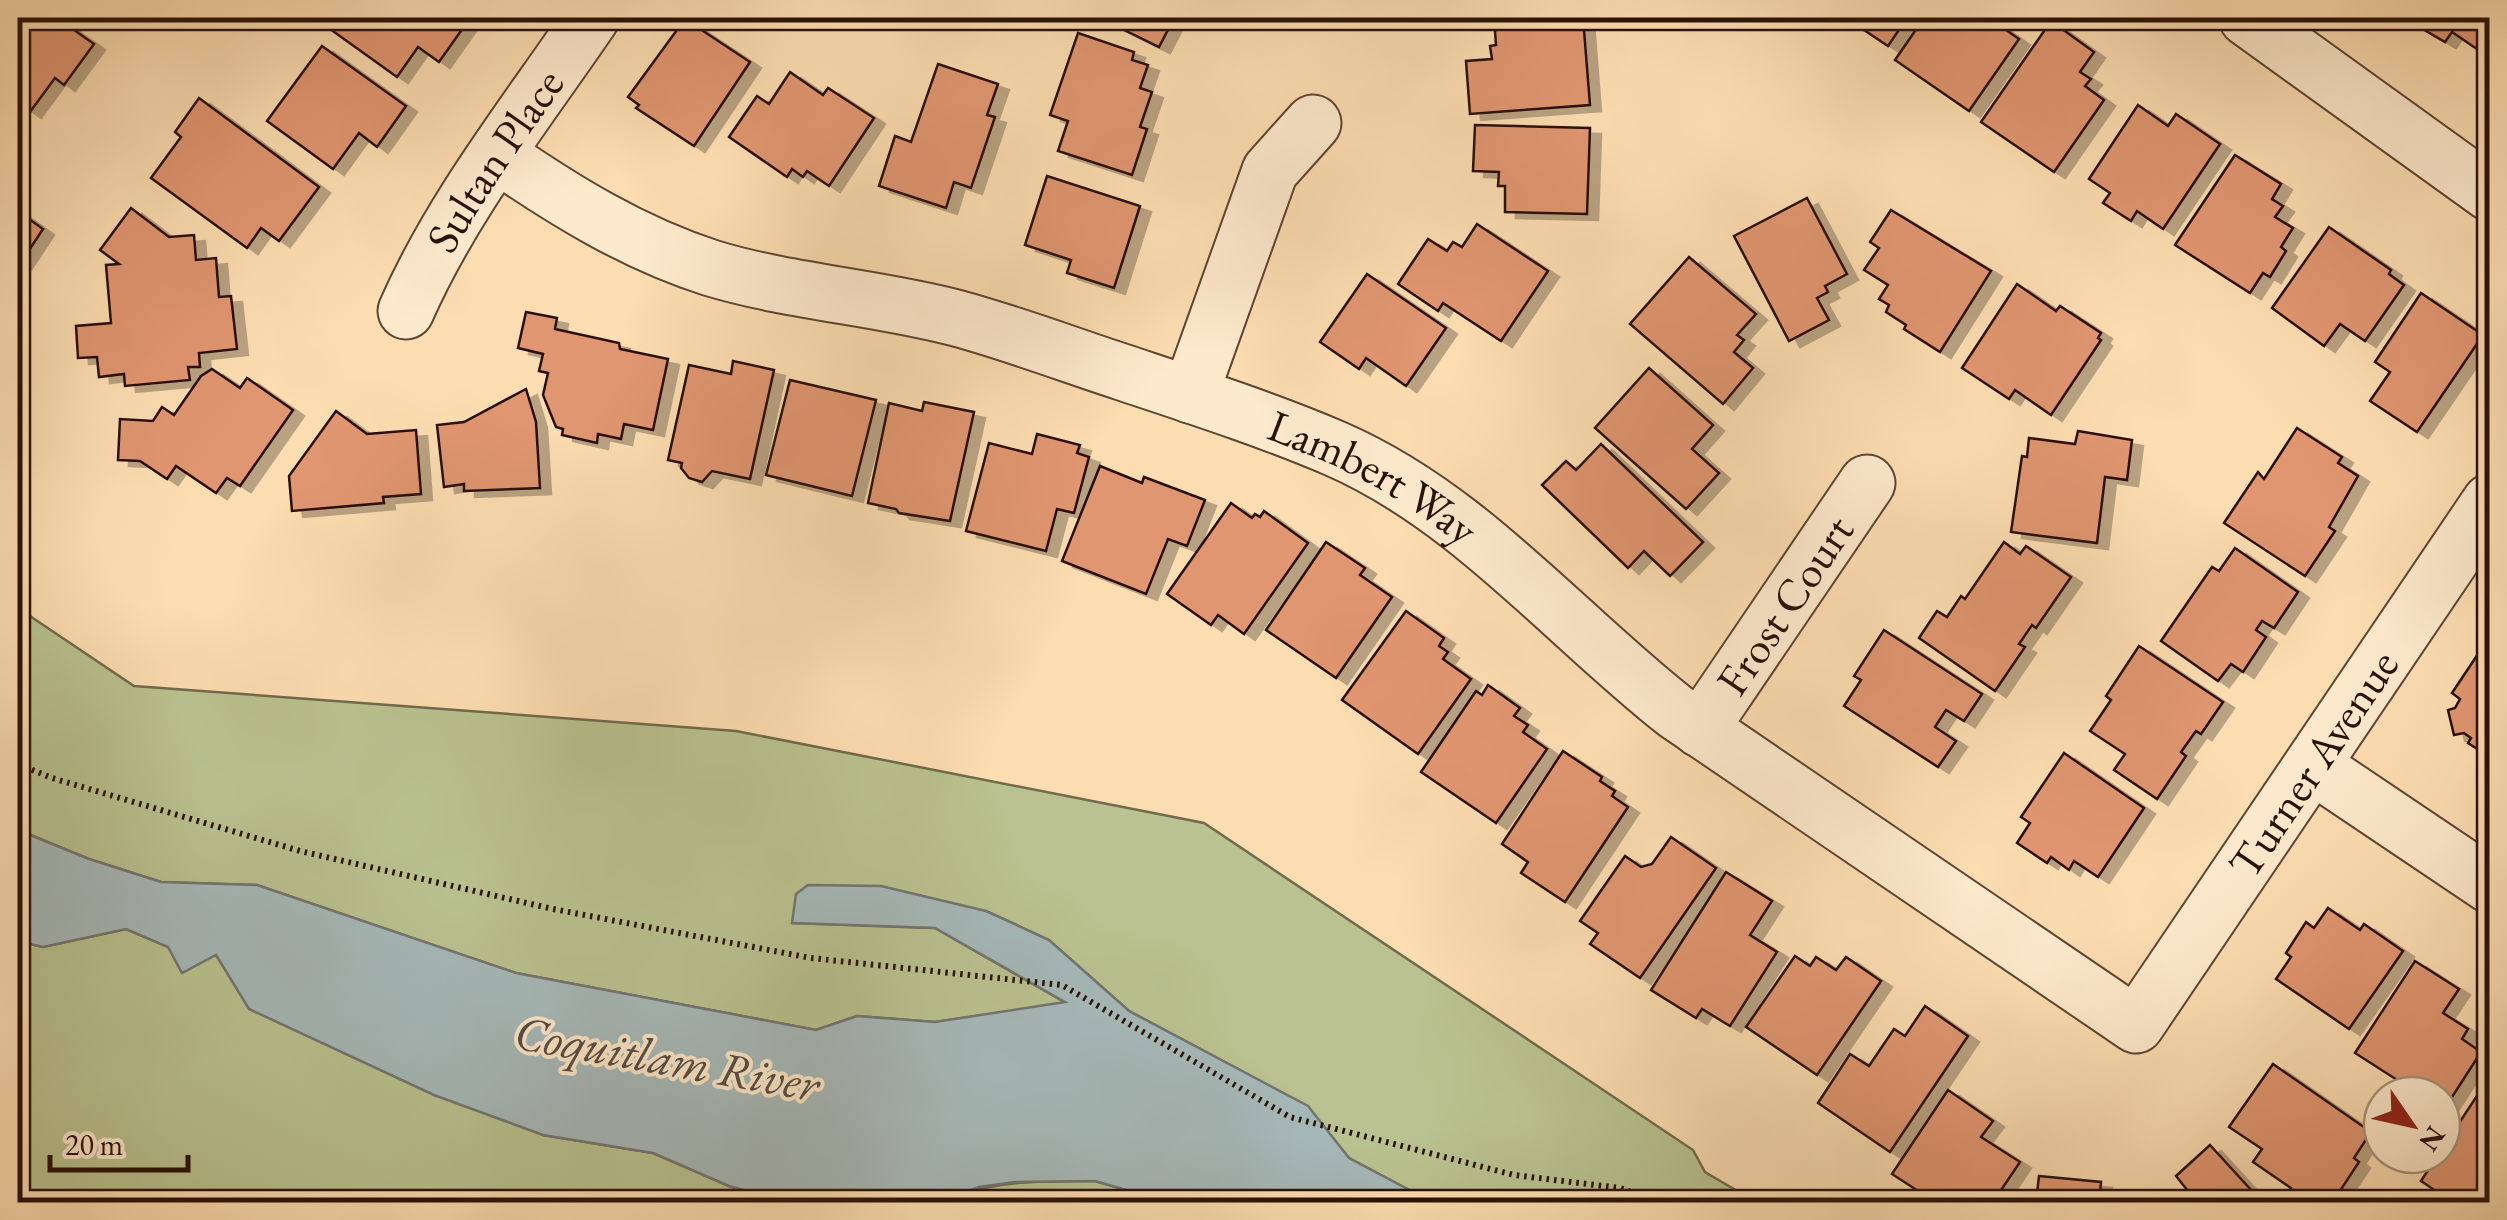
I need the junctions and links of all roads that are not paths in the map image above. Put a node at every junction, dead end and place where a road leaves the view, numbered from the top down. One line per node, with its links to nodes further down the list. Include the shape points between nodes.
1 (591, 18): 4 (street, Sultan Place)
2 (2252, 19): 5 (street)
3 (1313, 123): 7 (street, via 1270,171)
4 (498, 155): 6 (street, Sultan Place, via 434,252); 7 (street, Lambert Way, via 587,213 686,259 958,319)
5 (2490, 194)
6 (406, 311)
7 (1190, 395): 10 (street, Lambert Way, via 1338,450 1418,495)
8 (1867, 483): 10 (street, Frost Court)
9 (2490, 502): 11 (street, Turner Avenue)
10 (1700, 729): 13 (street, Lambert Way)
11 (2313, 766): 12 (street); 13 (street, Turner Avenue)
12 (2490, 885)
13 (2136, 1025)

